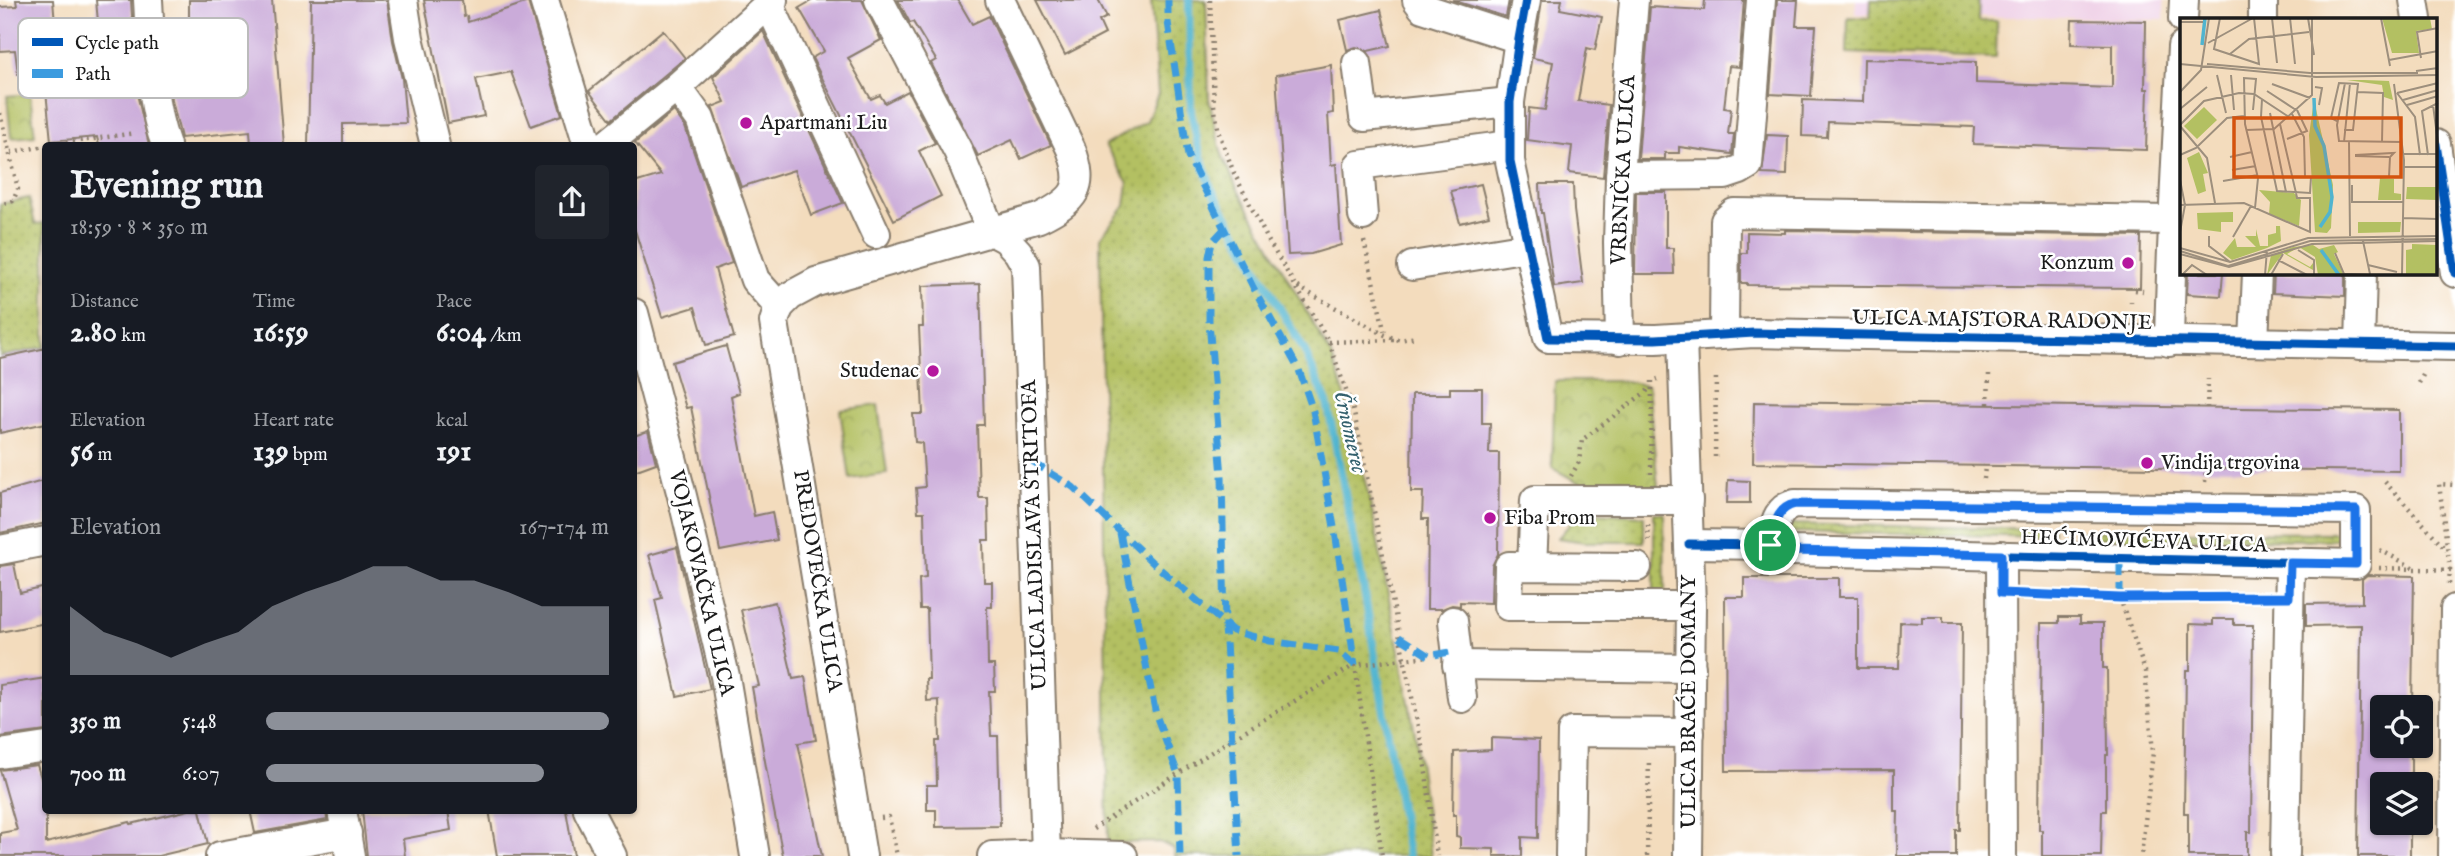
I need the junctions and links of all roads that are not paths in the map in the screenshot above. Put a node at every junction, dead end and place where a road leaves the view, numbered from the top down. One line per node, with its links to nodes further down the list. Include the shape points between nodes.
1 (148, 0): 14 (street)
2 (403, 0): 25 (street)
3 (544, 0): 26 (street)
4 (879, 0): 33 (street, via 958,151)
5 (1000, 0): 33 (street, via 1078,169 1072,196 1058,208)
6 (1417, 0): 18 (street, via 1423,8)
7 (1527, 0): 18 (street)
8 (1634, 0): 30 (street, VRBNIČKA ULICA)
9 (1761, 0): 30 (street, via 1748,164 1725,175)
10 (2184, 0): 15 (street)
11 (2263, 0): 16 (street)
12 (2414, 0): 17 (street)
13 (771, 2): 20 (street); 34 (street)
14 (149, 18)
15 (2183, 18)
16 (2263, 18)
17 (2417, 18)
18 (1518, 39): 23 (street)
19 (1357, 63): 23 (street, via 1364,117)
20 (677, 87): 27 (street); 40 (street, via 700,119 755,280)
21 (2180, 93): 32 (street)
22 (155, 98): 24 (street)
23 (1510, 102): 28 (street)
24 (165, 142)
25 (434, 142)
26 (587, 142)
27 (610, 142)
28 (1510, 145): 31 (street, via 1359,165); 35 (street)
29 (2438, 158): 37 (street)
30 (1620, 176): 44 (street, VRBNIČKA ULICA)
31 (1363, 215)
32 (2171, 220): 42 (street, via 1734,213 1725,220); 45 (street)
33 (992, 231): 40 (street, via 816,282); 70 (street, ULICA LADISLAVA ŠTRITOFA, via 1006,239 1026,266)
34 (876, 234)
35 (1528, 247): 36 (street); 44 (street, ULICA MAJSTORA RADONJE, via 1548,338)
36 (1412, 266)
37 (2455, 273)
38 (2257, 275): 46 (street)
39 (2362, 275): 47 (street)
40 (779, 307): 74 (street, PREDOVEČKA ULICA, via 774,322)
41 (637, 324): 73 (street, VOJAKOVAČKA ULICA, via 725,676)
42 (1724, 333): 43 (street, ULICA MAJSTORA RADONJE); 45 (street, ULICA MAJSTORA RADONJE)
43 (1682, 338): 44 (street, ULICA MAJSTORA RADONJE); 49 (street, ULICA BRAĆE DOMANY)
44 (1620, 340)
45 (2169, 342): 46 (street, ULICA MAJSTORA RADONJE)
46 (2254, 342): 47 (street, ULICA MAJSTORA RADONJE)
47 (2360, 345): 48 (street, ULICA MAJSTORA RADONJE)
48 (2455, 346)
49 (1688, 500): 51 (street, ULICA BRAĆE DOMANY); 56 (street, via 1535,500)
50 (42, 542): 53 (street)
51 (1689, 544): 52 (street, HEĆIMOVIĆEVA ULICA); 58 (street, ULICA BRAĆE DOMANY)
52 (1770, 545): 54 (street, HEĆIMOVIĆEVA ULICA, via 1790,551); 55 (street, HEĆIMOVIĆEVA ULICA, via 1778,514 1795,504 2356,510 2356,564)
53 (0, 550)
54 (2001, 555): 55 (street, HEĆIMOVIĆEVA ULICA); 79 (street, HEĆIMOVIĆEVA ULICA)
55 (2290, 563): 69 (street, HEĆIMOVIĆEVA ULICA)
56 (1532, 566): 57 (street); 58 (street, via 1509,566 1508,606)
57 (1637, 567)
58 (1690, 606): 62 (street, ULICA BRAĆE DOMANY)
59 (2455, 609): 80 (street)
60 (1453, 621): 61 (street)
61 (1457, 665): 62 (street); 63 (street)
62 (1691, 668): 64 (street, ULICA BRAĆE DOMANY)
63 (1462, 698)
64 (1690, 733): 77 (street, via 1572,732); 78 (street, ULICA BRAĆE DOMANY)
65 (42, 748): 66 (street)
66 (0, 754)
67 (590, 814): 72 (street)
68 (346, 833): 71 (street)
69 (2285, 854)
70 (1046, 855): 75 (street); 76 (street)
71 (220, 856)
72 (612, 856)
73 (755, 856)
74 (862, 856)
75 (992, 856)
76 (1123, 856)
77 (1570, 856)
78 (1688, 856)
79 (2002, 856)
80 (2453, 856)

